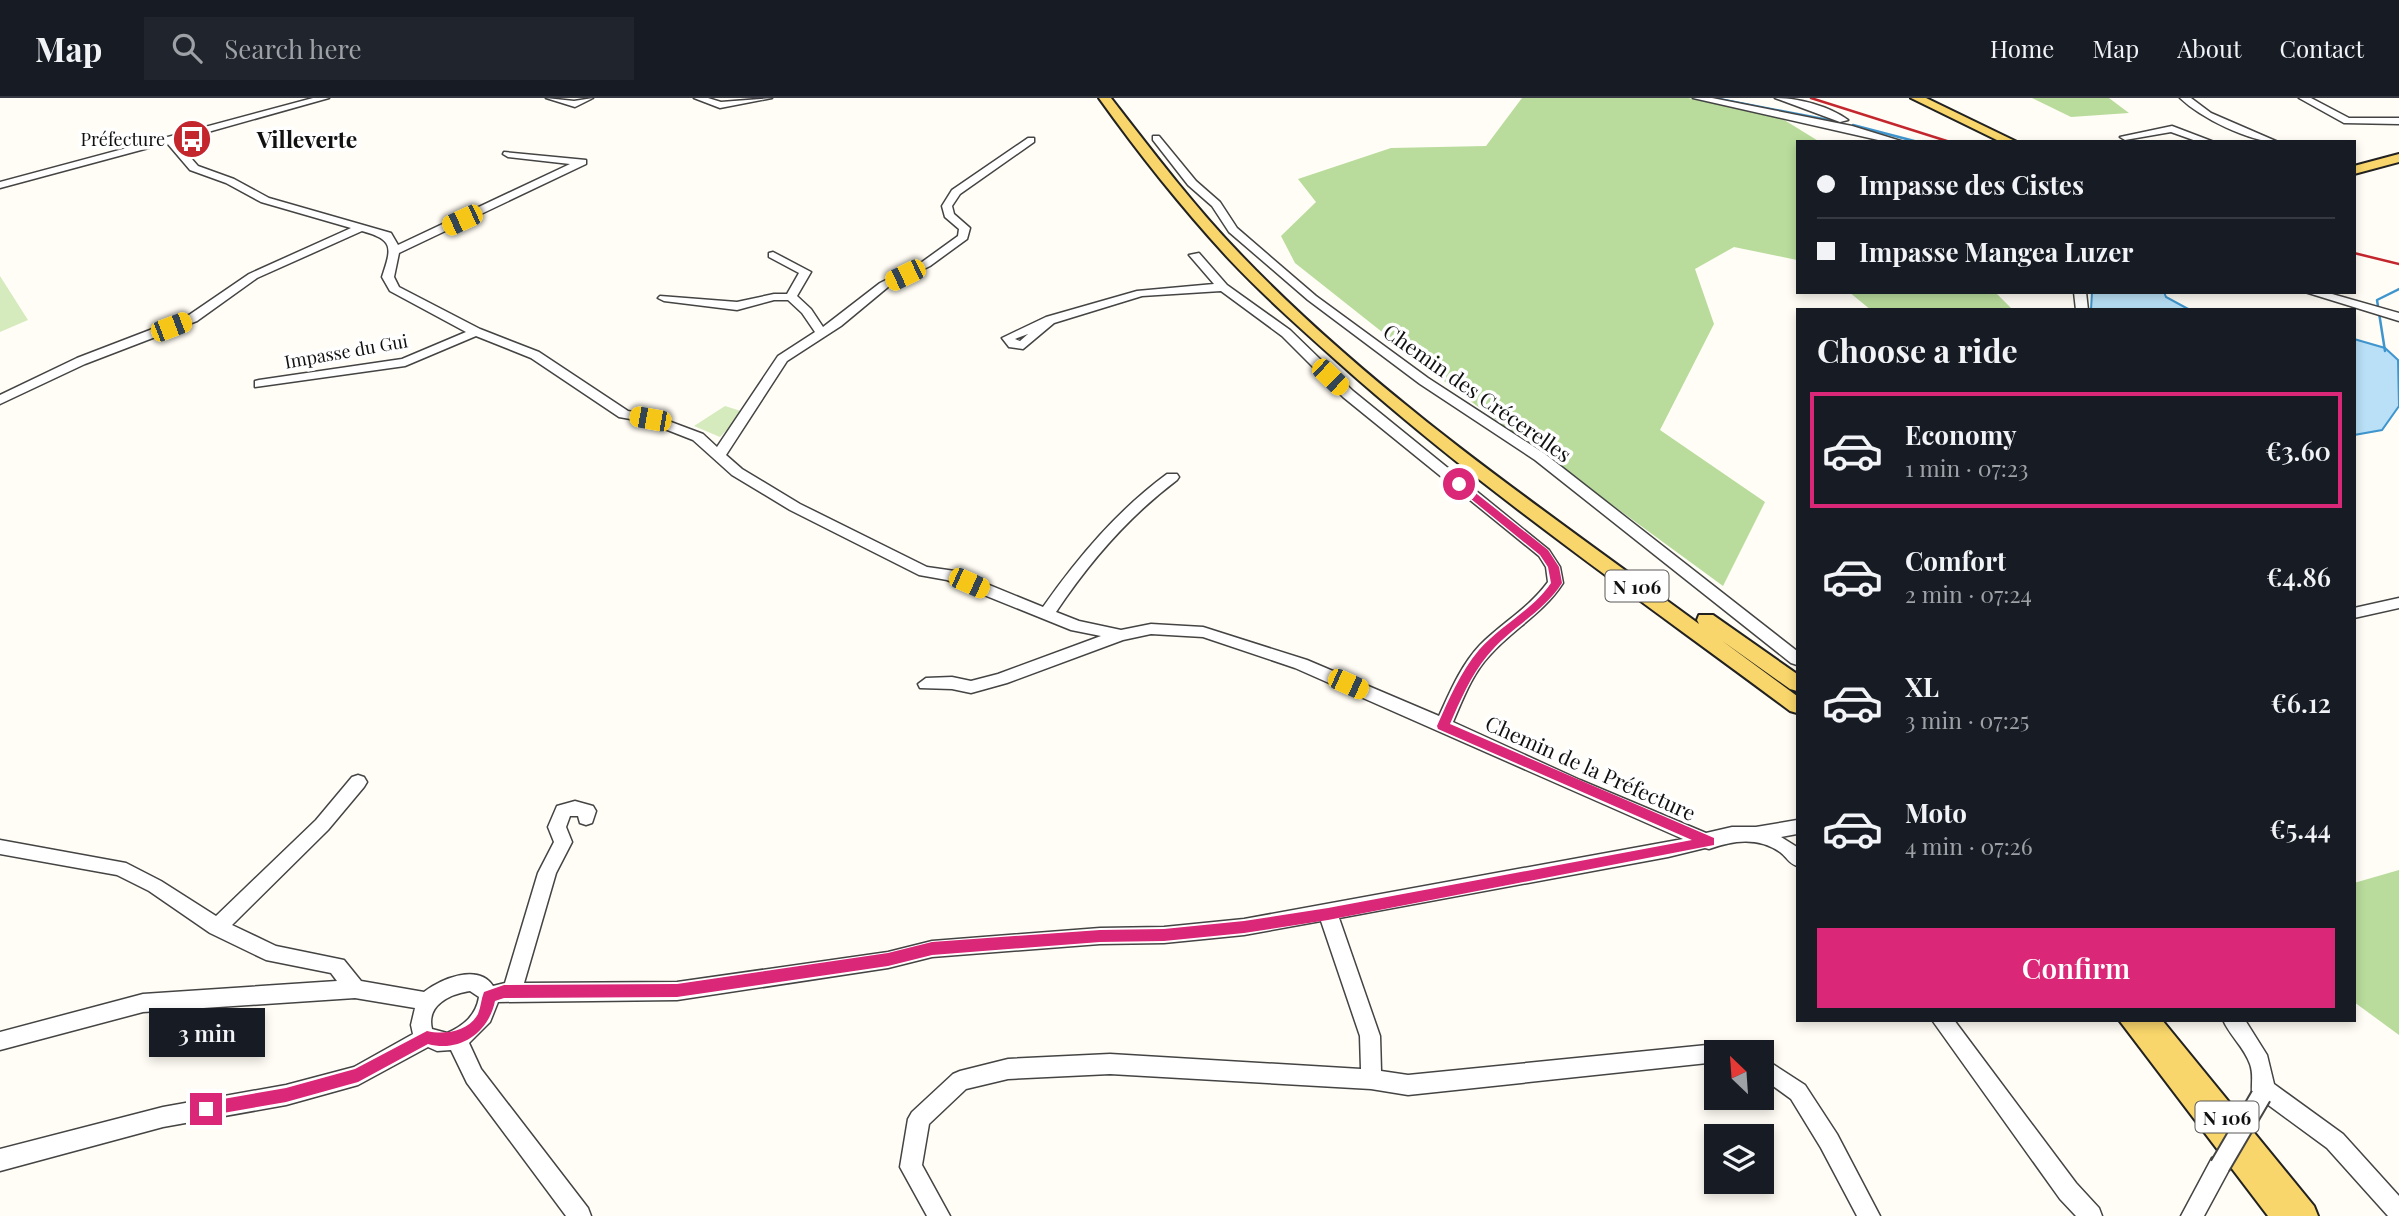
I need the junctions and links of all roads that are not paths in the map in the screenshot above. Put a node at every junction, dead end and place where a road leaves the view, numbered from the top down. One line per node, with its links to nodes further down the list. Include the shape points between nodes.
1 (324, 98): 16 (street)
2 (551, 98): 3 (street, via 575,104)
3 (588, 98)
4 (699, 98): 5 (street, via 730,105)
5 (767, 98)
6 (1105, 98): 38 (main road, N 106, via 1234,256)
7 (1698, 98): 13 (street)
8 (1780, 98): 13 (street, via 1820,110)
9 (1917, 98): 19 (main road)
10 (2185, 98): 21 (street, via 2208,115)
11 (2304, 98): 12 (street, via 2347,121)
12 (2399, 121)
13 (1853, 129): 18 (street)
14 (2125, 137): 20 (street, via 2170,129)
15 (1156, 138): 48 (street, Chemin des Crécerelles, via 1192,183 1216,204 1233,230 1312,298 1424,381 1540,457)
16 (169, 139): 25 (street); 26 (street, via 194,168 265,200)
17 (1031, 140): 37 (street, via 956,192 947,206 949,215 965,228 963,237 926,264 884,285)
18 (1892, 140)
19 (2007, 140)
20 (2203, 140)
21 (2268, 140)
22 (508, 154): 27 (street, via 582,162)
23 (2399, 158): 24 (main road)
24 (2356, 169)
25 (0, 185)
26 (363, 227): 27 (street, via 387,235); 40 (street, via 253,276 193,318 70,366)
27 (395, 251): 36 (street, Chemin de la Préfecture, via 388,277 394,289)
28 (773, 255): 32 (street, via 805,272)
29 (1195, 255): 30 (street)
30 (1223, 287): 35 (street, via 1141,293); 53 (street, via 1286,333 1348,394 1544,553 1553,567 1556,583 1546,598 1482,653)
31 (2318, 294): 34 (street)
32 (791, 297): 33 (street, via 737,306); 37 (street)
33 (664, 298)
34 (2399, 317)
35 (1050, 320)
36 (477, 332): 39 (street, Impasse du Gui, via 405,362); 41 (street, Chemin de la Préfecture, via 535,355 624,414 698,437)
37 (821, 333): 41 (street, via 782,359)
38 (1364, 374): 46 (main road, N 106); 52 (main road, N 106, via 1475,468)
39 (259, 384)
40 (0, 400)
41 (719, 455): 44 (street, Chemin de la Préfecture, via 737,472 795,507 925,571 950,575)
42 (1171, 477): 44 (street, via 1102,537)
43 (2399, 603): 45 (street)
44 (1047, 613): 47 (street, Chemin de la Préfecture, via 1076,626)
45 (2356, 613)
46 (1706, 620): 49 (main road); 51 (main road, N 106)
47 (1121, 635): 50 (street, via 1001,680 971,687); 53 (street, Chemin de la Préfecture, via 1151,629 1203,632 1301,664)
48 (1796, 658)
49 (1796, 683)
50 (926, 684)
51 (1796, 692)
52 (1796, 705)
53 (1443, 726): 58 (street, Chemin de la Préfecture)
54 (358, 782): 62 (street, via 323,825)
55 (586, 818): 64 (street, via 587,811 562,811 557,827 563,842 547,873)
56 (1796, 827): 57 (street)
57 (1756, 834): 58 (street, via 1732,834); 60 (street, via 1786,847)
58 (1709, 842): 61 (street)
59 (0, 847): 62 (street, via 120,868)
60 (1796, 858)
61 (1328, 914): 64 (street, via 1164,935 932,948 888,960 677,990); 76 (street, via 1370,1036)
62 (217, 927): 63 (street, via 272,954 337,966)
63 (355, 989): 66 (street); 73 (street, via 143,1003)
64 (512, 992): 65 (street)
65 (489, 996): 66 (street, via 471,982 456,984); 72 (street, via 478,1025)
66 (428, 1002): 71 (street, via 420,1028)
67 (1943, 1022): 83 (street)
68 (2133, 1022): 85 (main road, N 106)
69 (2149, 1022): 86 (main road, N 106)
70 (2235, 1022): 77 (street, via 2252,1042 2263,1074)
71 (427, 1037): 72 (street, via 440,1041); 78 (street, via 358,1075 286,1095 96,1133)
72 (456, 1038): 80 (street, via 474,1076)
73 (0, 1041)
74 (1704, 1054): 76 (street, via 1408,1085)
75 (1774, 1075): 82 (street, via 1798,1092)
76 (1371, 1079): 81 (street, via 1110,1064 1008,1069 960,1081 919,1119 911,1167)
77 (2263, 1093): 79 (street, via 2335,1142); 84 (street, bridge)
78 (0, 1160)
79 (2399, 1212)
80 (580, 1216)
81 (939, 1216)
82 (1869, 1216)
83 (2091, 1216)
84 (2192, 1216)
85 (2285, 1216)
86 (2304, 1216)

